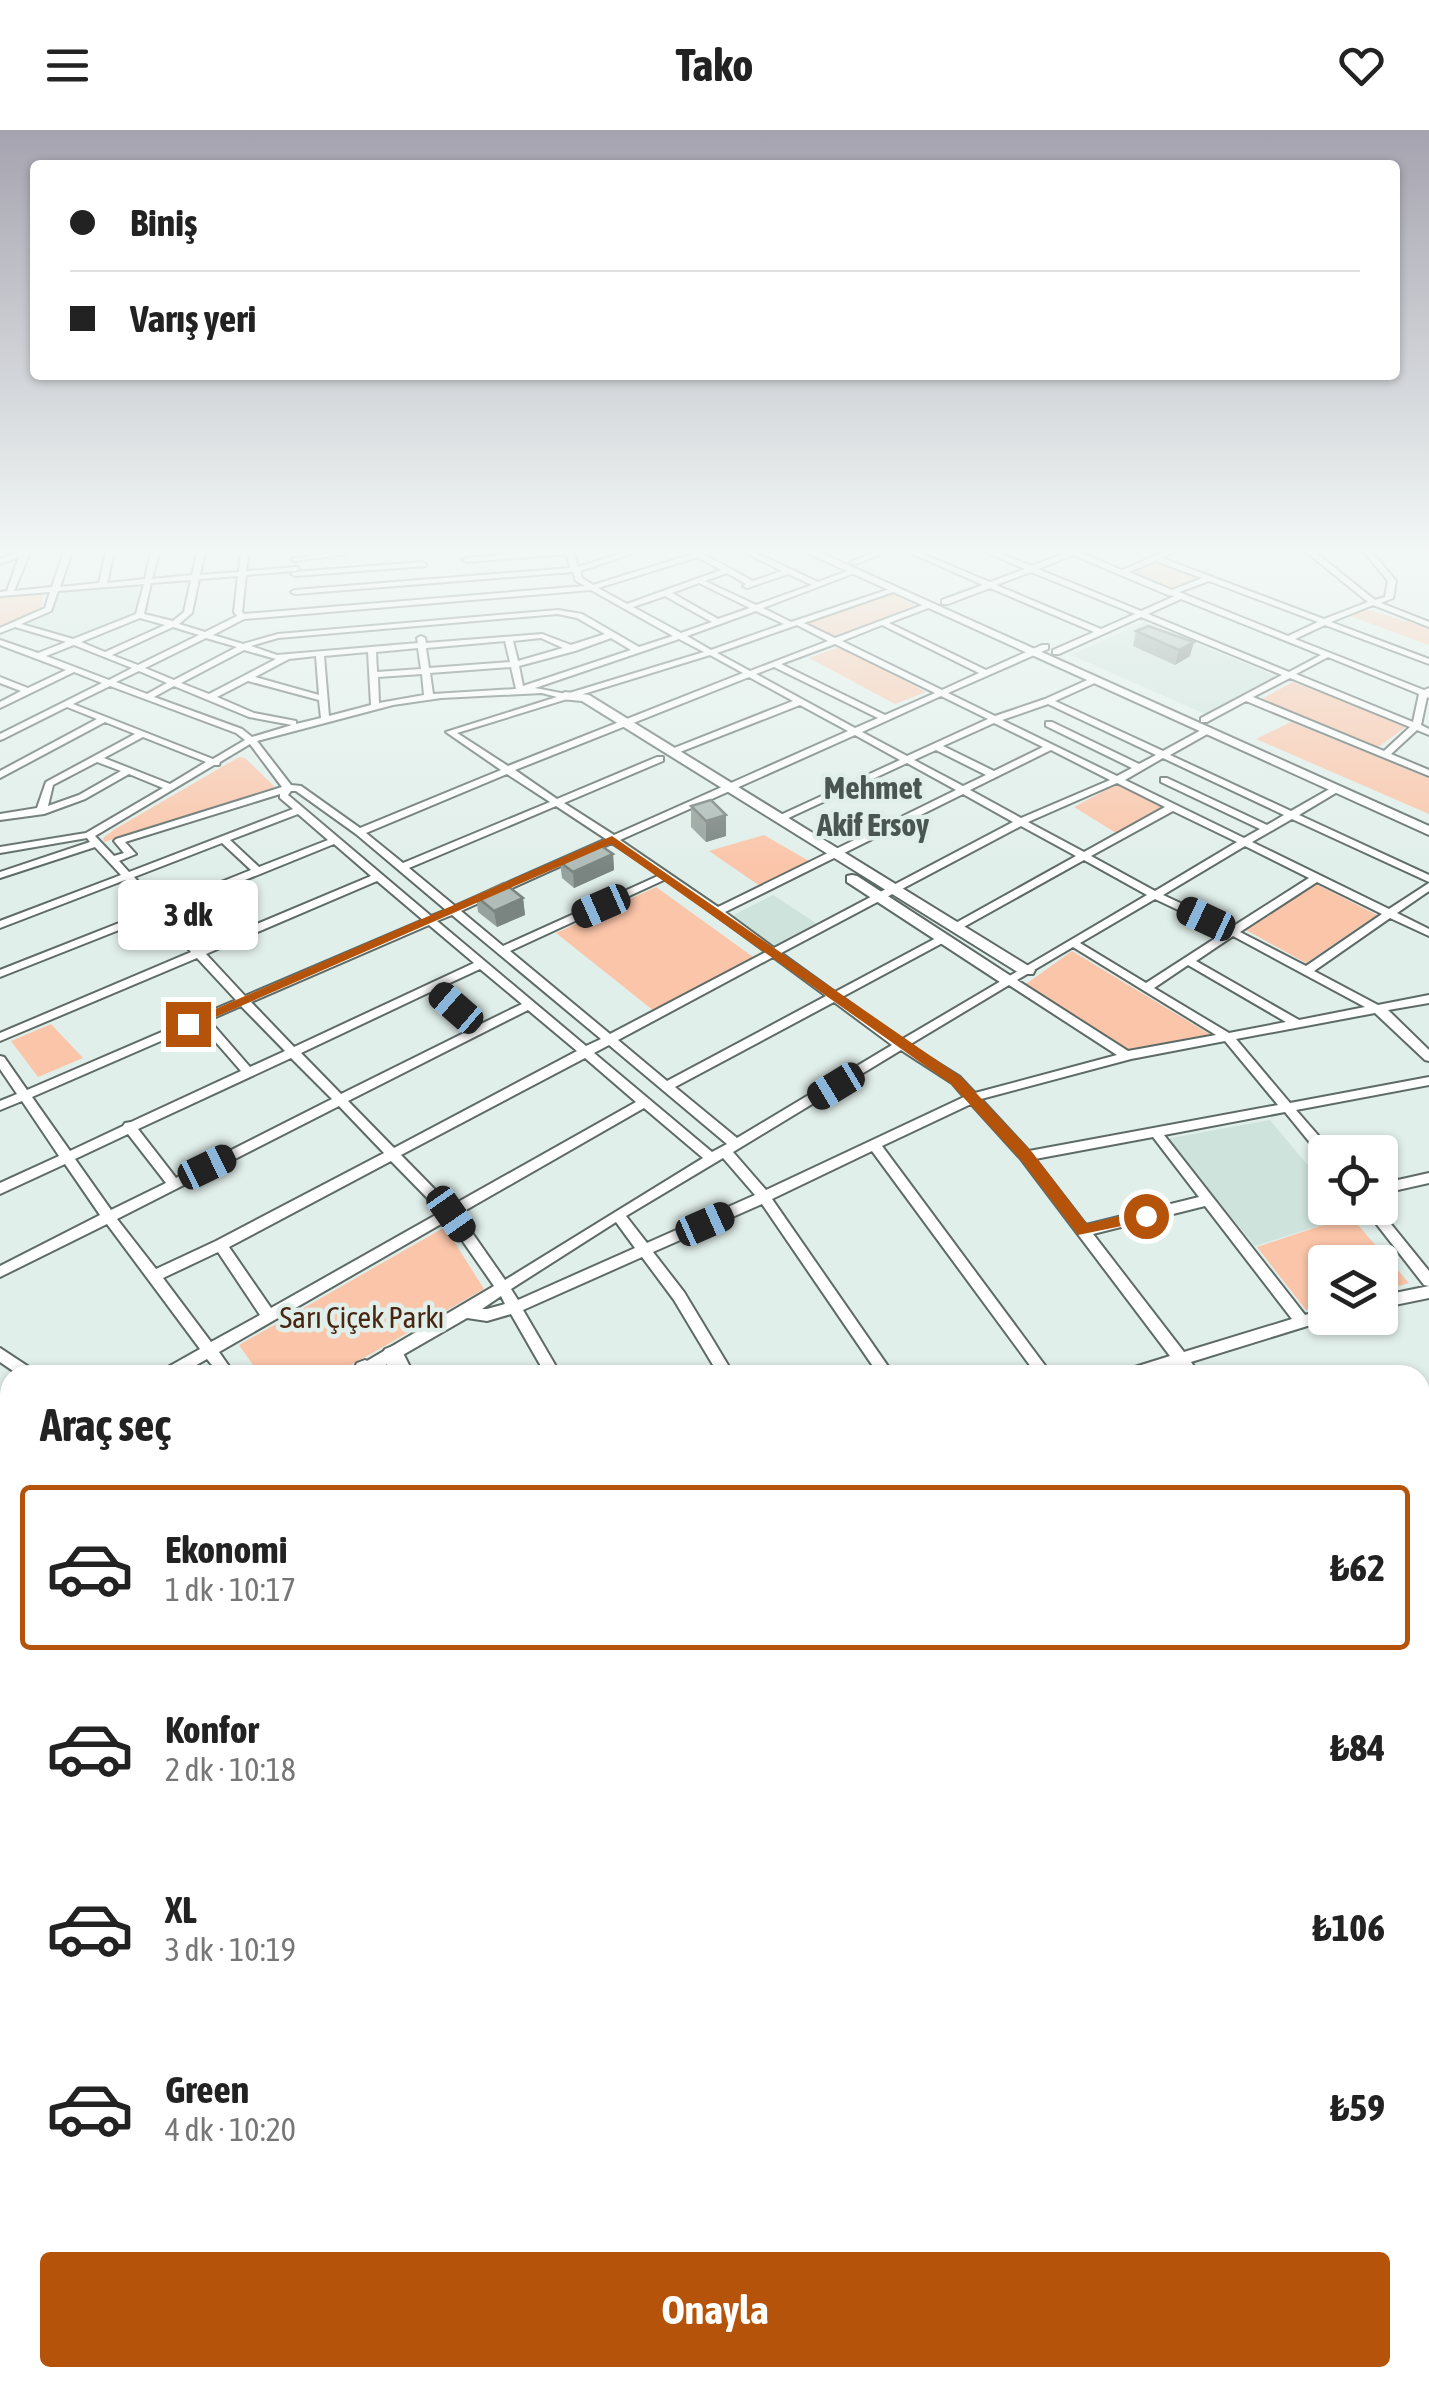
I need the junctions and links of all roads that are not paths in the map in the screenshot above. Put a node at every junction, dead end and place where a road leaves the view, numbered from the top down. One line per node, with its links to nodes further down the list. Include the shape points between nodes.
1 (43, 657): 25 (street)
2 (112, 657): 26 (street)
3 (162, 657): 26 (street)
4 (225, 657): 35 (street)
5 (288, 657): 32 (street)
6 (320, 657): 45 (street)
7 (373, 657): 30 (street)
8 (424, 657): 27 (street)
9 (513, 657): 23 (street)
10 (540, 657): 23 (street)
11 (619, 657): 37 (street)
12 (691, 657): 41 (street)
13 (718, 657): 29 (street)
14 (796, 657): 24 (street)
15 (867, 657): 39 (street)
16 (953, 657): 28 (street)
17 (1024, 657): 28 (street)
18 (1057, 657): 34 (street)
19 (1061, 657): 59 (street)
20 (1247, 657): 31 (street)
21 (1322, 657): 31 (street)
22 (1332, 657): 40 (street)
23 (515, 664): 27 (street); 37 (street)
24 (776, 665): 29 (street); 52 (street)
25 (74, 669): 36 (street); 38 (street)
26 (138, 669): 35 (street); 36 (street)
27 (426, 672): 30 (street); 44 (street)
28 (983, 672): 39 (street)
29 (750, 675): 48 (street); 58 (street)
30 (376, 676): 51 (street)
31 (1292, 676): 46 (street); 60 (street)
32 (248, 678): 43 (street); 45 (street)
33 (0, 680): 38 (street)
34 (1094, 680): 47 (street); 59 (street)
35 (176, 682): 42 (street); 43 (street)
36 (110, 683): 42 (street); 49 (street)
37 (520, 690): 41 (street); 44 (street)
38 (28, 692): 50 (street)
39 (937, 692): 52 (street); 55 (street)
40 (1427, 693): 60 (street)
41 (564, 696): 58 (street); 76 (street, via 450,732)
42 (146, 697): 65 (street)
43 (211, 697): 56 (street, via 269,720)
44 (429, 697): 51 (street)
45 (324, 698): 54 (street)
46 (1247, 698): 59 (street); 70 (street)
47 (1048, 701): 55 (street); 68 (street)
48 (799, 702): 61 (street); 69 (street)
49 (66, 704): 53 (street); 64 (street)
50 (0, 705)
51 (376, 707): 54 (street)
52 (882, 718): 61 (street)
53 (104, 719): 63 (street); 78 (street)
54 (325, 719): 56 (street)
55 (995, 719): 66 (street); 67 (street)
56 (305, 724): 65 (street)
57 (1048, 724): 74 (street)
58 (617, 725): 69 (street); 76 (street)
59 (1206, 725): 68 (street); 85 (street); 94 (street)
60 (1416, 726): 62 (street); 70 (street)
61 (853, 731): 72 (street); 86 (street)
62 (1429, 732)
63 (142, 734): 71 (street); 73 (street)
64 (0, 738)
65 (250, 740): 73 (street); 83 (street)
66 (936, 747): 72 (street); 79 (street)
67 (1050, 747): 79 (street); 80 (street)
68 (1164, 755): 74 (street); 91 (street)
69 (666, 756): 86 (street); 87 (street)
70 (1385, 756): 77 (street)
71 (96, 758): 75 (street); 90 (street, via 49,784)
72 (908, 760): 84 (street); 93 (street)
73 (216, 762): 82 (street)
74 (1139, 768): 80 (street)
75 (128, 770): 82 (street); 90 (street, via 88,796)
76 (507, 771): 87 (street); 98 (street)
77 (1429, 772)
78 (0, 775)
79 (994, 775): 84 (street)
80 (1117, 780): 88 (street); 95 (street)
81 (1164, 780): 96 (street)
82 (172, 788): 99 (street)
83 (288, 788): 89 (street, via 283,796); 98 (street, via 308,794); 107 (street, via 119,841 131,854)
84 (965, 789): 95 (street); 106 (street)
85 (1336, 789): 91 (street); 97 (street)
86 (721, 790): 93 (street); 102 (street); 106 (street)
87 (555, 802): 102 (street); 108 (street)
88 (1172, 807): 103 (street); 105 (street)
89 (300, 810): 100 (street); 101 (street)
90 (41, 812): 92 (street)
91 (1289, 814): 96 (street); 115 (street)
92 (0, 818)
93 (780, 819): 106 (street)
94 (1429, 820)
95 (1020, 822): 105 (street); 116 (street)
96 (1266, 828): 103 (street)
97 (1429, 831)
98 (360, 832): 108 (street)
99 (93, 839): 104 (street); 107 (street); 110 (street)
100 (223, 839): 109 (street); 111 (street)
101 (336, 840): 109 (street); 113 (street)
102 (612, 840): 112 (street); 119 (street)
103 (1241, 842): 114 (street); 117 (street)
104 (0, 850)
105 (1085, 855): 117 (street); 125 (street)
106 (827, 856): 116 (street); 120 (street)
107 (112, 860): 111 (street)
108 (402, 867): 119 (street)
109 (257, 871): 118 (street)
110 (0, 875)
111 (126, 875): 118 (street); 123 (street)
112 (667, 875): 120 (street); 128 (street)
113 (378, 877): 122 (street); 129 (street)
114 (1316, 878): 121 (street); 124 (street)
115 (1429, 883): 121 (street)
116 (888, 894): 125 (street); 130 (street)
117 (1155, 895): 124 (street); 127 (street)
118 (159, 910): 129 (street); 135 (street)
119 (454, 910): 122 (street); 128 (street)
120 (717, 912): 130 (street)
121 (1390, 913): 126 (street); 134 (street)
122 (429, 920): 132 (street); 141 (street)
123 (0, 925)
124 (1231, 931): 131 (street); 134 (street)
125 (950, 933): 133 (street); 136 (street); 139 (street)
126 (1429, 934)
127 (1072, 943): 133 (street); 138 (street)
128 (502, 950): 148 (street)
129 (199, 954): 141 (street); 147 (street)
130 (774, 954): 139 (street); 148 (street)
131 (1187, 960): 138 (street); 145 (street)
132 (481, 964): 137 (street); 142 (street)
133 (1026, 970): 136 (street)
134 (1305, 972): 143 (street)
135 (0, 974)
136 (1009, 980): 150 (street); 153 (street)
137 (432, 987): 146 (street); 151 (street)
138 (1146, 988): 149 (street)
139 (836, 998): 150 (street); 158 (street)
140 (1429, 999): 143 (street)
141 (242, 1000): 144 (street); 151 (street)
142 (528, 1004): 146 (street); 152 (street)
143 (1374, 1009): 145 (street); 154 (street)
144 (201, 1018): 156 (street); 159 (street)
145 (1298, 1024): 149 (street)
146 (480, 1030): 161 (street)
147 (0, 1037)
148 (608, 1038): 152 (street); 158 (street)
149 (1229, 1038): 153 (street); 164 (street)
150 (902, 1046): 160 (street); 169 (street)
151 (292, 1052): 156 (street); 161 (street)
152 (586, 1053): 162 (street); 170 (street)
153 (1127, 1056): 160 (street)
154 (1429, 1057)
155 (0, 1060): 159 (street)
156 (248, 1072): 165 (street)
157 (1429, 1081): 164 (street)
158 (667, 1086): 169 (street)
159 (24, 1095): 163 (street); 172 (street)
160 (974, 1097): 168 (street); 171 (street)
161 (341, 1102): 170 (street); 174 (street)
162 (645, 1102): 169 (street); 180 (street)
163 (0, 1106)
164 (1290, 1110): 166 (street); 167 (street)
165 (129, 1126): 172 (street); 174 (street)
166 (1156, 1134): 171 (street); 178 (street)
167 (1311, 1135)
168 (874, 1145): 177 (street); 205 (street)
169 (725, 1152): 177 (street); 181 (street)
170 (392, 1155): 180 (street); 184 (street)
171 (1026, 1156): 183 (street)
172 (67, 1158): 176 (street); 179 (street)
173 (1429, 1178): 175 (street)
174 (173, 1183): 179 (street)
175 (1398, 1185)
176 (0, 1189)
177 (764, 1197): 185 (street); 204 (street)
178 (1208, 1200): 183 (street); 196 (street)
179 (107, 1214): 186 (street); 187 (street)
180 (451, 1214): 189 (street); 194 (street)
181 (618, 1215): 185 (street); 189 (street)
182 (1385, 1225): 188 (street)
183 (1083, 1231): 198 (street)
184 (221, 1245): 187 (street); 194 (street)
185 (645, 1250): 192 (street); 203 (street)
186 (0, 1272)
187 (153, 1277): 197 (street)
188 (1429, 1281)
189 (504, 1289): 192 (street); 193 (street)
190 (1429, 1292): 191 (street)
191 (1398, 1298)
192 (515, 1307): 193 (street, via 487,1315); 202 (street)
193 (465, 1312): 201 (street)
194 (268, 1316): 197 (street)
195 (1308, 1318): 196 (street)
196 (1301, 1320): 198 (street)
197 (210, 1349): 199 (street); 200 (street)
198 (1179, 1358): 206 (street); 207 (street)
199 (183, 1365)
200 (221, 1365)
201 (398, 1365)
202 (548, 1365)
203 (721, 1365)
204 (881, 1365)
205 (1038, 1365)
206 (1158, 1365)
207 (1185, 1365)

